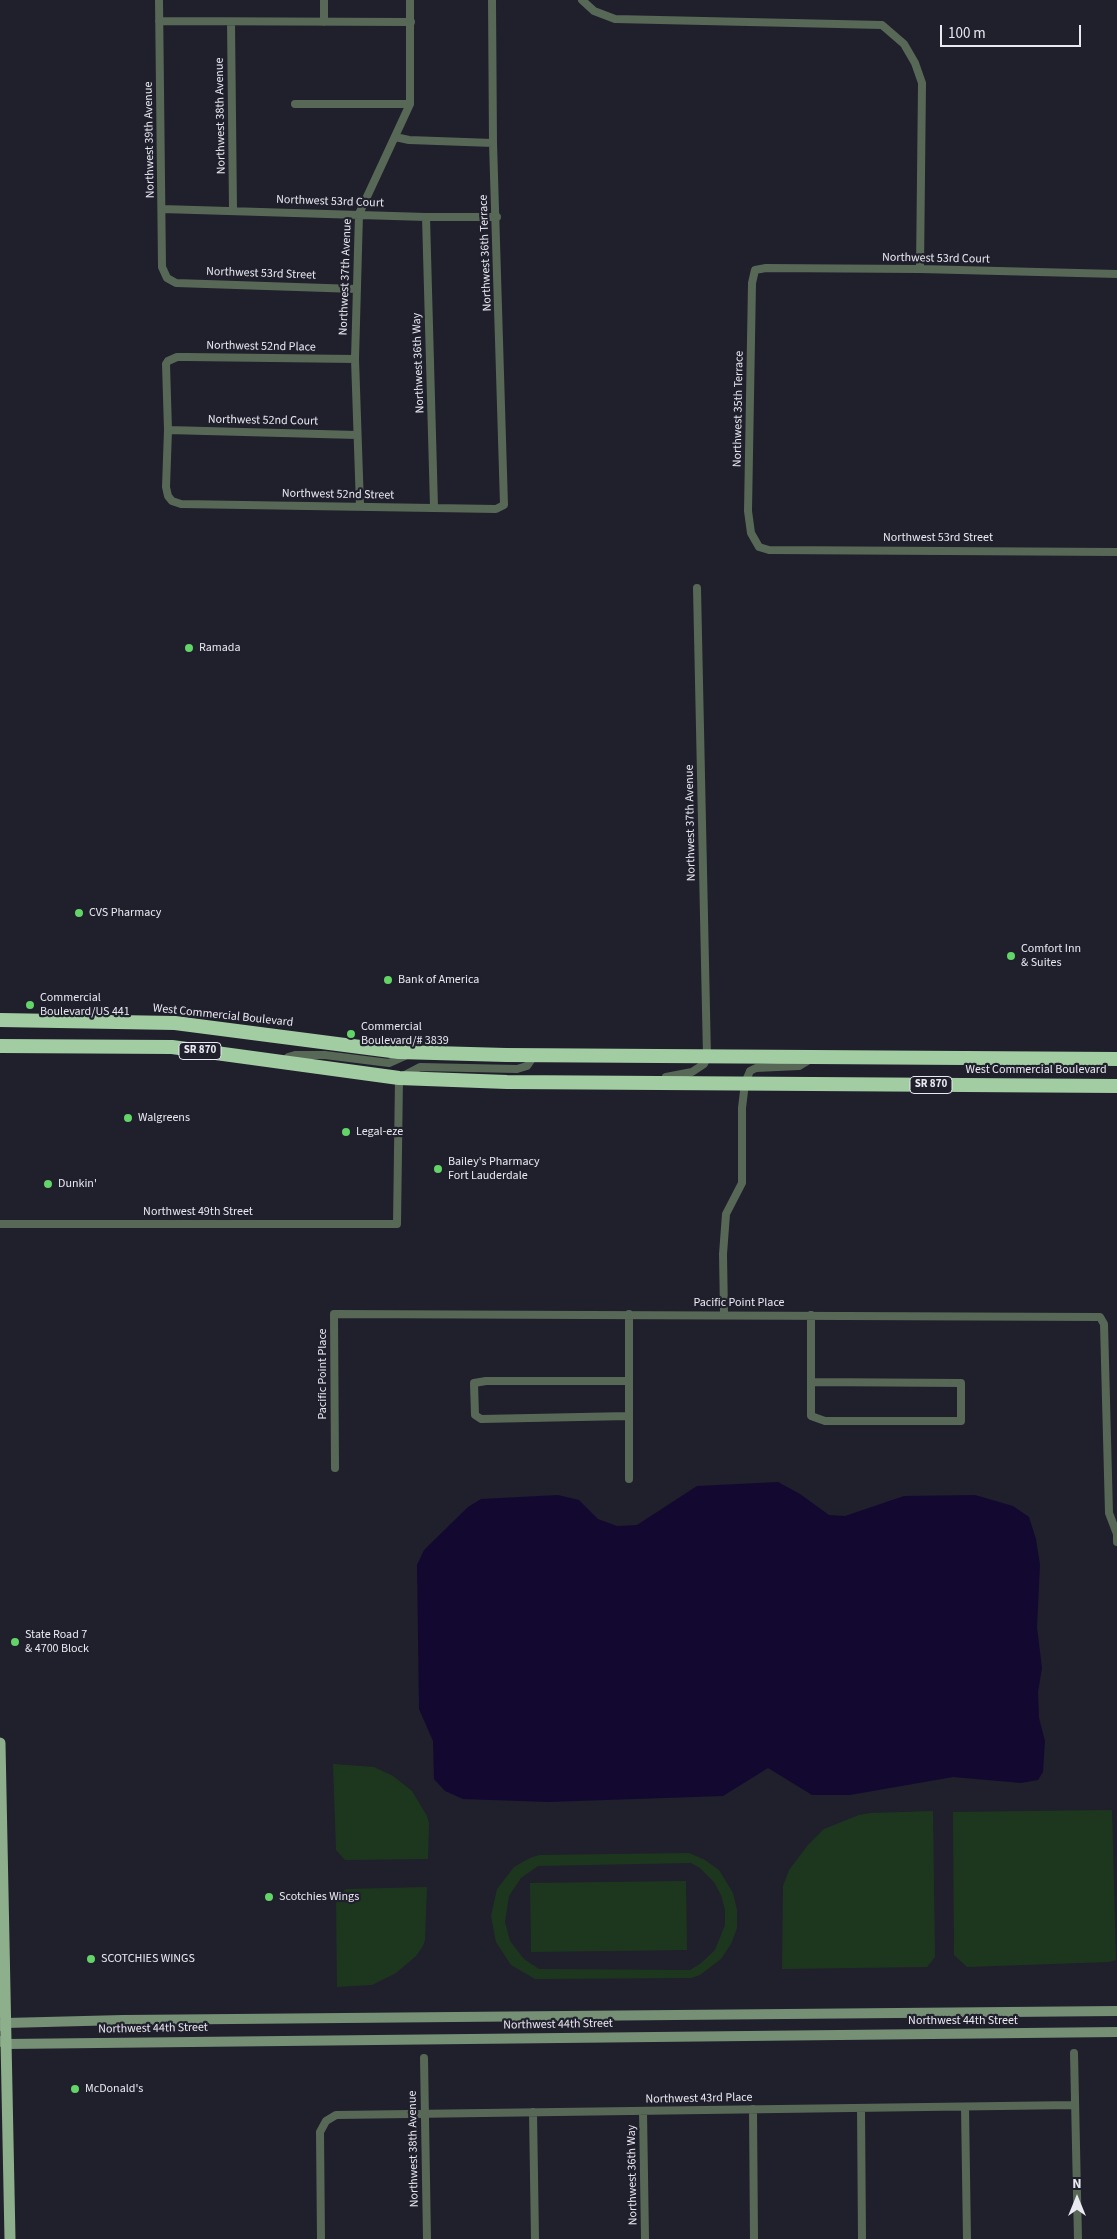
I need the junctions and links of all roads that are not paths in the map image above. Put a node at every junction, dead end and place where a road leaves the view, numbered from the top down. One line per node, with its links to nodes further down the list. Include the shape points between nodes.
1 (159, 0): 6 (street, Northwest 39th Avenue)
2 (324, 0): 8 (street)
3 (410, 0): 9 (street, Northwest 37th Avenue)
4 (492, 0): 13 (street, Northwest 36th Terrace)
5 (582, 0): 19 (street, via 594,11 615,19 882,25 904,44 922,83)
6 (159, 20): 7 (street); 14 (street, Northwest 39th Avenue)
7 (231, 22): 8 (street); 15 (street, Northwest 38th Avenue)
8 (324, 22): 9 (street)
9 (411, 22): 11 (street, Northwest 37th Avenue)
10 (295, 104): 11 (street)
11 (410, 104): 12 (street, Northwest 37th Avenue)
12 (395, 137): 13 (street); 16 (street, Northwest 37th Avenue)
13 (494, 143): 18 (street, Northwest 36th Terrace)
14 (162, 209): 15 (street, Northwest 53rd Court); 22 (street, Northwest 39th Avenue, via 162,267)
15 (233, 210): 16 (street, Northwest 53rd Court)
16 (359, 214): 17 (street, Northwest 53rd Court); 23 (street, Northwest 37th Avenue)
17 (426, 217): 18 (street, Northwest 53rd Court); 29 (street, Northwest 36th Way)
18 (497, 217): 27 (street, Northwest 36th Terrace)
19 (920, 269): 20 (street, Northwest 53rd Court); 21 (street, Northwest 53rd Court)
20 (755, 270): 30 (street, Northwest 35th Terrace, via 752,283 748,511 751,533)
21 (1117, 274)
22 (167, 278): 23 (street, Northwest 53rd Street, via 176,283)
23 (356, 289): 24 (street, Northwest 37th Avenue)
24 (355, 359): 25 (street, Northwest 52nd Place, via 177,357 166,364); 26 (street, Northwest 37th Avenue)
25 (168, 430): 26 (street, Northwest 52nd Court); 28 (street, Northwest 52nd Street, via 166,487 172,501 182,504)
26 (357, 435): 28 (street, Northwest 37th Avenue)
27 (504, 505): 29 (street, Northwest 52nd Street, via 496,509)
28 (360, 506): 29 (street, Northwest 52nd Street)
29 (434, 508)
30 (759, 547): 31 (street, Northwest 53rd Street, via 769,550)
31 (1117, 552)
32 (697, 588): 37 (street, Northwest 37th Avenue)
33 (0, 1020): 35 (highway, West Commercial Boulevard / SR 870, via 175,1023)
34 (0, 1046): 40 (highway, West Commercial Boulevard / SR 870, via 172,1047)
35 (413, 1052): 36 (highway, West Commercial Boulevard / SR 870); 40 (street, West Commercial Boulevard, via 389,1063 295,1055 288,1057)
36 (534, 1056): 37 (highway, West Commercial Boulevard / SR 870); 41 (street, via 528,1066 522,1068 420,1067)
37 (706, 1057): 38 (highway, West Commercial Boulevard / SR 870); 42 (street, West Commercial Boulevard, via 704,1064 692,1072)
38 (812, 1058): 39 (highway, West Commercial Boulevard / SR 870); 43 (street, West Commercial Boulevard, via 799,1066 756,1068 750,1071)
39 (1117, 1059)
40 (286, 1063): 41 (highway, West Commercial Boulevard / SR 870)
41 (398, 1078): 42 (highway, West Commercial Boulevard / SR 870); 45 (street, Northwest 49th Street, via 397,1224)
42 (647, 1083): 43 (highway, West Commercial Boulevard / SR 870)
43 (745, 1083): 44 (highway, West Commercial Boulevard / SR 870); 47 (street, via 742,1184 726,1214)
44 (1117, 1086)
45 (0, 1224)
46 (629, 1314): 47 (street, Pacific Point Place); 49 (street); 52 (street, Pacific Point Place, via 334,1314)
47 (724, 1314): 48 (street, Pacific Point Place)
48 (811, 1315): 50 (street); 54 (street, Pacific Point Place, via 1100,1317 1104,1324 1109,1513)
49 (629, 1381): 51 (street); 51 (street, via 474,1383 475,1415 481,1419)
50 (811, 1382): 50 (street, via 811,1416 825,1421 961,1421 961,1383)
51 (629, 1416): 53 (street)
52 (335, 1468)
53 (629, 1479)
54 (1117, 1542)
55 (0, 1744): 57 (main road)
56 (1117, 2011): 57 (street, Northwest 44th Street)
57 (3, 2024): 59 (main road)
58 (1117, 2032): 59 (street, Northwest 44th Street)
59 (3, 2042): 69 (main road)
60 (1074, 2053): 62 (street)
61 (424, 2058): 68 (street, Northwest 38th Avenue)
62 (1074, 2105): 63 (street, Northwest 43rd Place); 77 (street)
63 (965, 2107): 64 (street, Northwest 43rd Place); 76 (street)
64 (861, 2108): 65 (street, Northwest 43rd Place); 75 (street)
65 (753, 2110): 66 (street, Northwest 43rd Place); 74 (street)
66 (643, 2111): 67 (street, Northwest 43rd Place); 73 (street, Northwest 36th Way)
67 (532, 2112): 68 (street, Northwest 43rd Place); 72 (street)
68 (425, 2114): 70 (street, Northwest 43rd Place, via 336,2115 326,2121 320,2132); 71 (street, Northwest 38th Avenue)
69 (10, 2239)
70 (321, 2239)
71 (427, 2239)
72 (535, 2239)
73 (645, 2239)
74 (754, 2239)
75 (862, 2239)
76 (968, 2239)
77 (1078, 2239)

